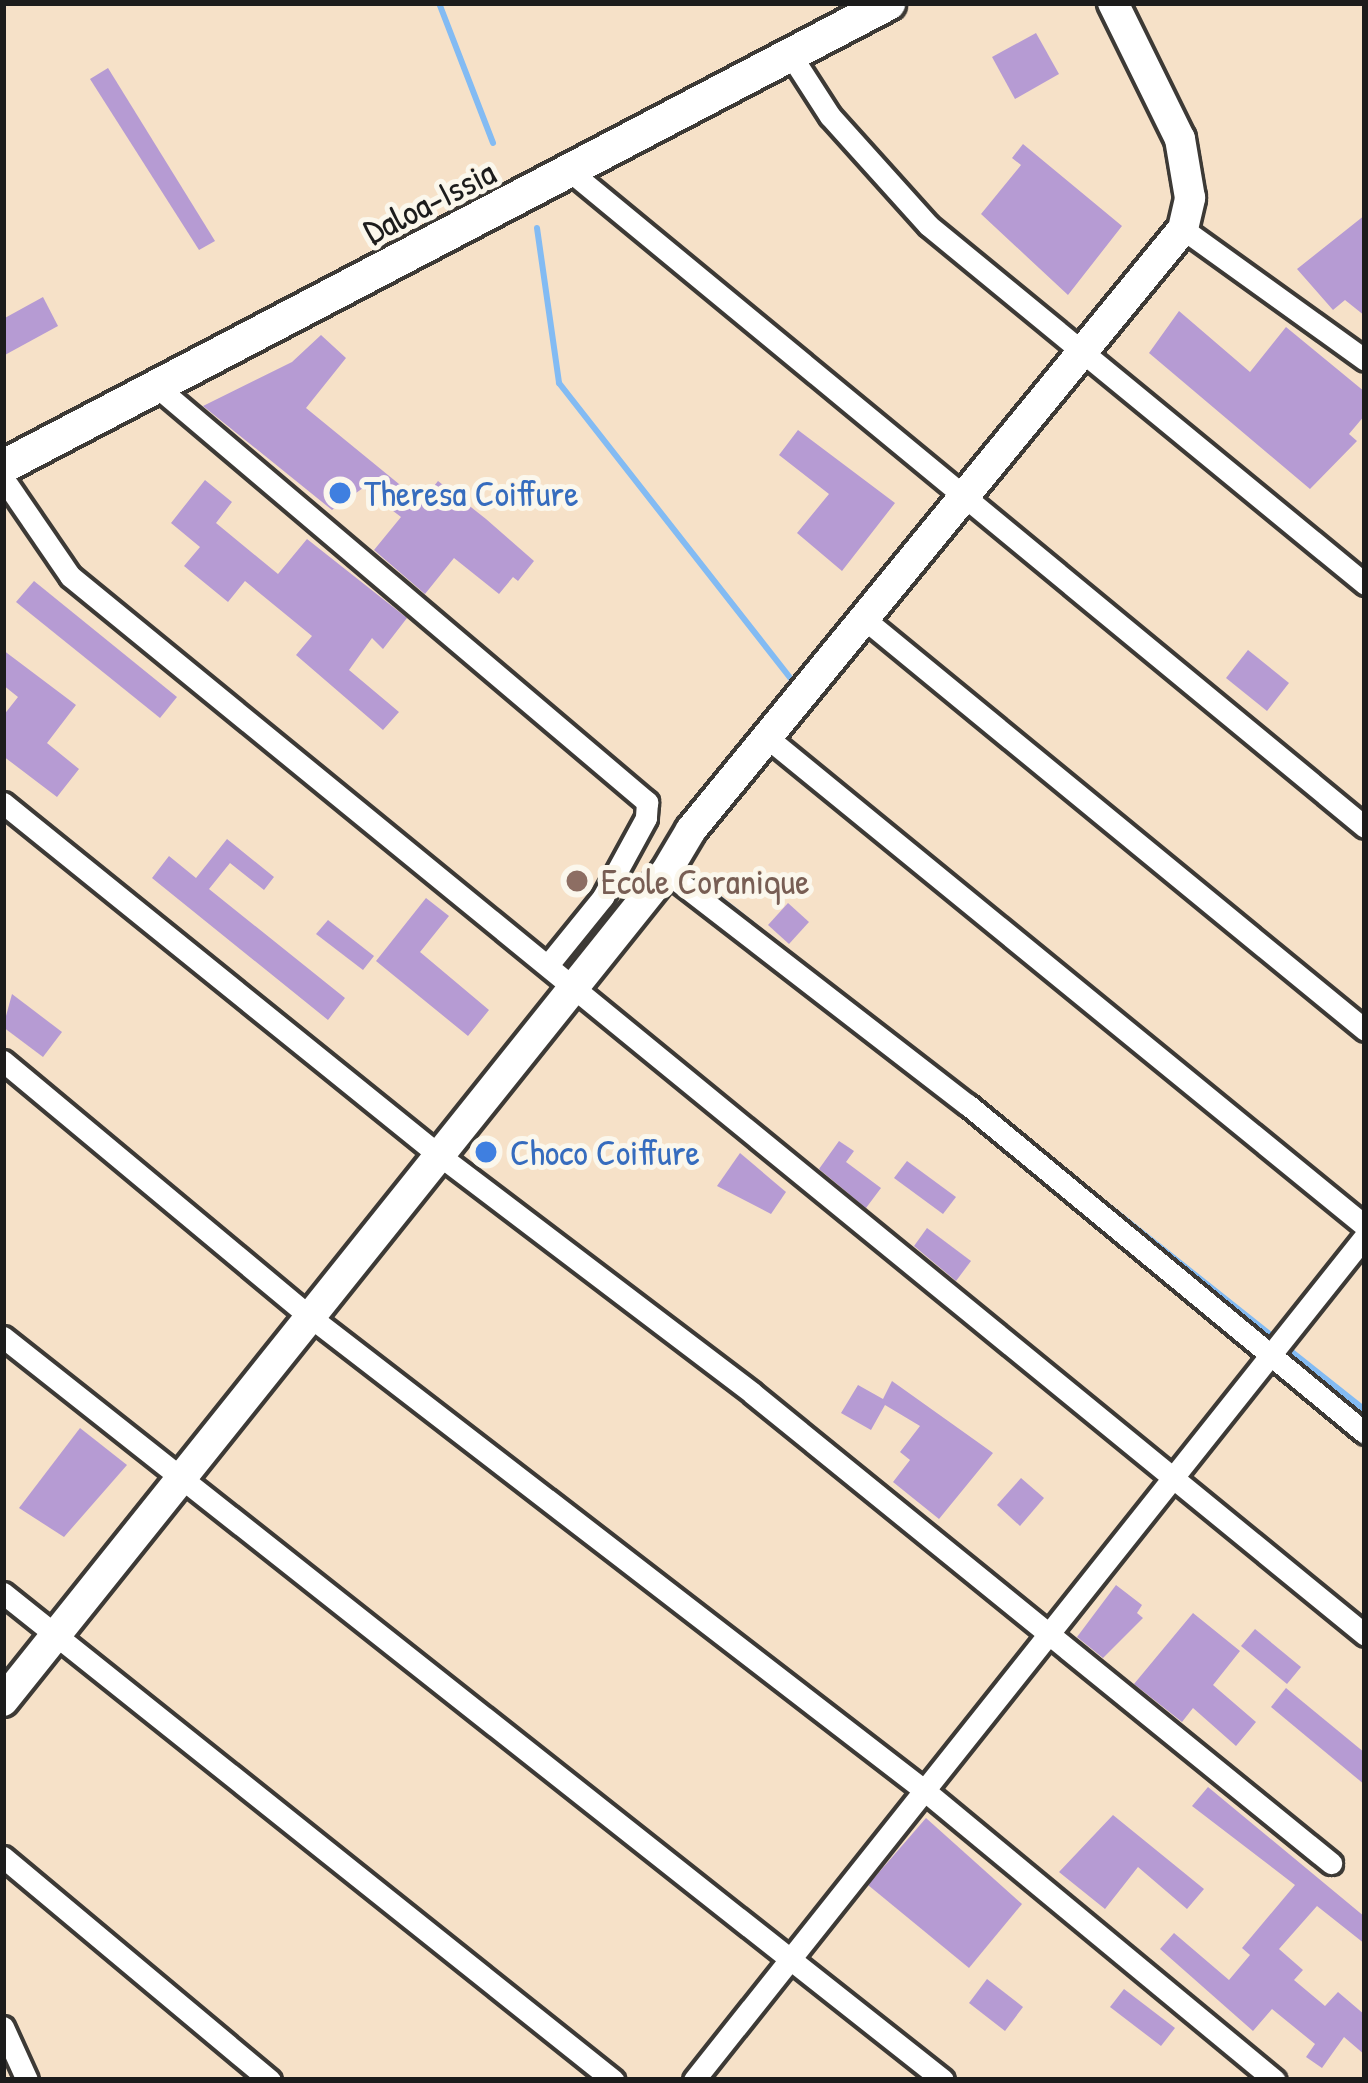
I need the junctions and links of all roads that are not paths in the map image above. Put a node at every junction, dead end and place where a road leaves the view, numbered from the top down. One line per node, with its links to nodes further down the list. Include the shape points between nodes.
1 (889, 3): 3 (main road, Daloa-Issia)
2 (1113, 3): 5 (street, via 1188,166)
3 (790, 54): 4 (main road, Daloa-Issia); 6 (street, via 830,116 928,225)
4 (571, 172): 8 (main road, Daloa-Issia); 11 (street)
5 (1183, 229): 6 (street); 7 (street)
6 (1084, 356): 11 (street); 12 (street)
7 (1365, 360)
8 (156, 386): 9 (main road, Daloa-Issia); 18 (street, via 647,802 646,818)
9 (3, 466)
10 (3, 478): 18 (street, via 70,576)
11 (966, 498): 13 (street); 16 (street)
12 (1365, 584)
13 (868, 622): 14 (street); 19 (street)
14 (769, 740): 17 (street); 22 (street)
15 (3, 802): 21 (street)
16 (1365, 827)
17 (676, 856): 18 (street); 26 (street)
18 (559, 974): 21 (street); 28 (street, via 730,1120)
19 (1365, 1030)
20 (3, 1061): 24 (street)
21 (435, 1152): 24 (street); 33 (street, via 752,1393)
22 (1365, 1226)
23 (1365, 1236): 26 (street)
24 (313, 1319): 29 (street); 35 (street)
25 (3, 1336): 29 (street)
26 (1270, 1351): 27 (street); 28 (street)
27 (1365, 1433)
28 (1180, 1476): 32 (street); 33 (street)
29 (180, 1481): 31 (street); 38 (street)
30 (3, 1593): 31 (street)
31 (57, 1635): 34 (street); 42 (street)
32 (1365, 1635)
33 (1044, 1637): 35 (street); 37 (street)
34 (3, 1701)
35 (924, 1790): 38 (street); 45 (street)
36 (3, 1857): 41 (street)
37 (1331, 1863)
38 (791, 1960): 43 (street); 44 (street)
39 (3, 2027): 40 (street)
40 (27, 2080)
41 (270, 2080)
42 (613, 2080)
43 (694, 2080)
44 (943, 2080)
45 (1275, 2080)

